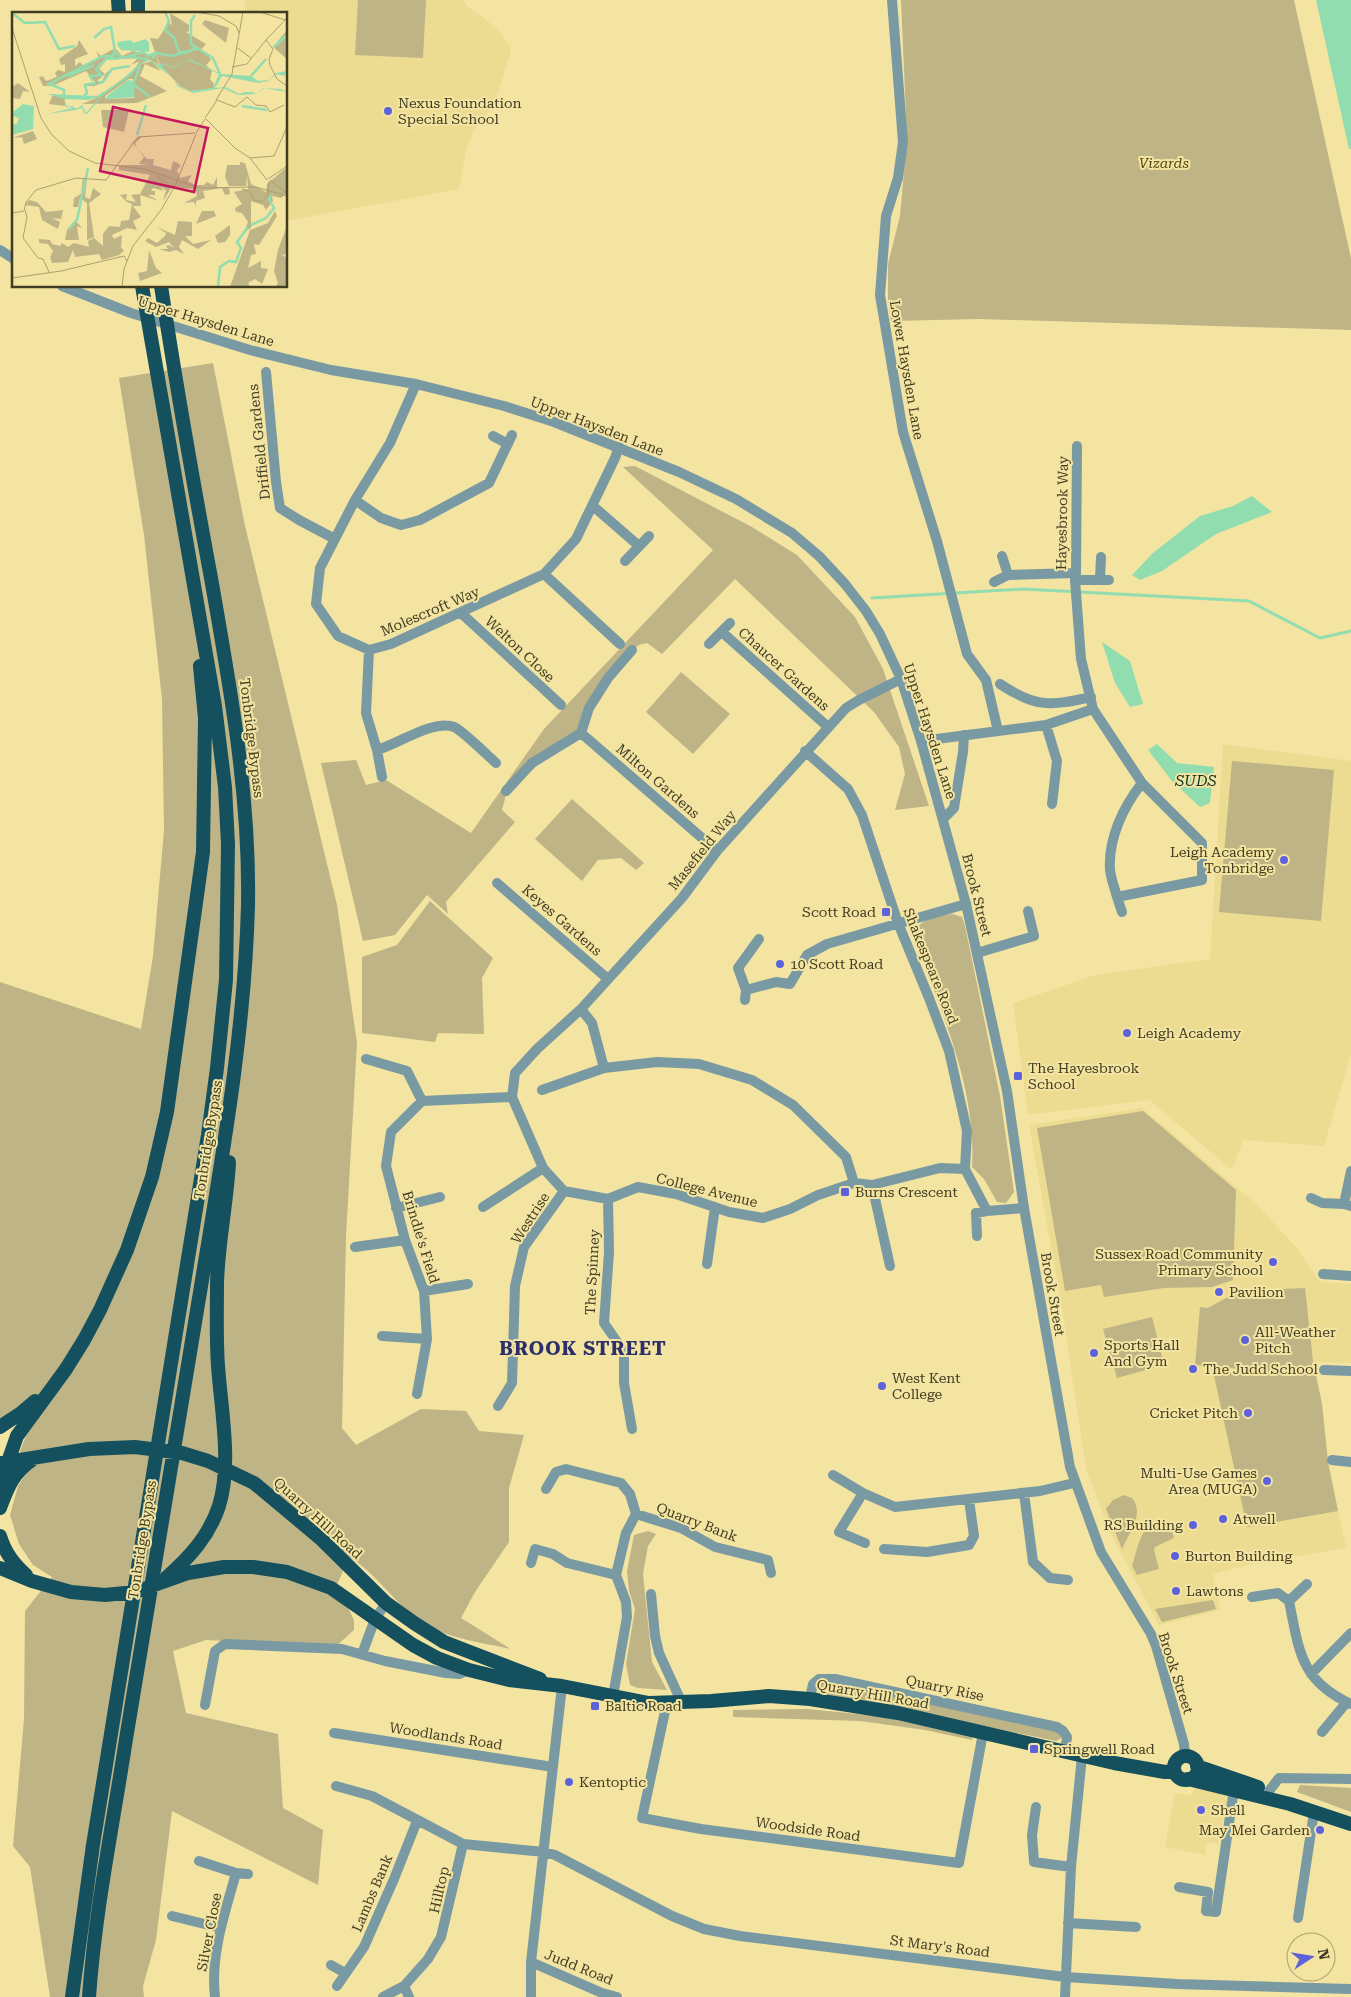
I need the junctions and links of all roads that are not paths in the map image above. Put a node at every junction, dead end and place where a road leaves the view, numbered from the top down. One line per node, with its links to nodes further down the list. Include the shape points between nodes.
1 (892, 0): 39 (street, Lower Haysden Lane, via 903,142 898,178 886,216 880,295 903,432 968,654 986,680)
2 (0, 250): 3 (street)
3 (12, 259)
4 (67, 288): 8 (street, Upper Haysden Lane, via 131,313 250,350 331,370)
5 (142, 288): 17 (highway, Tonbridge Bypass)
6 (161, 288): 65 (highway, Tonbridge Bypass, via 233,703 242,780 248,903 244,987)
7 (266, 372): 15 (street, Driffield Gardens, via 280,508)
8 (416, 384): 11 (street, Upper Haysden Lane, via 504,406); 12 (street, Molescroft Way, via 390,443)
9 (493, 436): 12 (street, via 510,439 489,483 420,520 401,526 381,518)
10 (1077, 446): 23 (street, Hayesbrook Way)
11 (619, 447): 13 (street, Molescroft Way); 32 (street, Upper Haysden Lane, via 736,499 792,533 819,556 856,597 880,634)
12 (355, 500): 15 (street, Molescroft Way)
13 (592, 506): 16 (street); 21 (street, Molescroft Way, via 576,538)
14 (649, 536): 16 (street)
15 (335, 539): 30 (street, Molescroft Way, via 320,568 316,604 338,636)
16 (639, 546): 20 (street)
17 (188, 551): 96 (highway, via 205,718 203,852 166,1112 152,1178 127,1250 84,1340); 179 (highway, Tonbridge Bypass, via 215,706 225,787 228,844 226,980 208,1135 94,1835)
18 (1002, 556): 22 (street)
19 (1101, 557): 23 (street, Hayesbrook Way, via 1105,580)
20 (625, 561)
21 (544, 574): 25 (street, Molescroft Way); 28 (street)
22 (1008, 574): 23 (street); 24 (street)
23 (1075, 577): 34 (street, Hayesbrook Way, via 1080,659)
24 (994, 582)
25 (461, 614): 30 (street, Molescroft Way); 35 (street, Welton Close)
26 (730, 623): 27 (street, Chaucer Gardens)
27 (722, 632): 29 (street, Chaucer Gardens); 38 (street, Chaucer Gardens)
28 (620, 644)
29 (708, 644)
30 (369, 650): 43 (street, via 366,713)
31 (632, 650): 40 (street, via 588,708)
32 (901, 679): 38 (street, Masefield Way, via 846,708); 42 (street, Upper Haysden Lane)
33 (1000, 684): 34 (street, via 1034,702 1060,704)
34 (1091, 697): 36 (street, Hayesbrook Way)
35 (561, 705)
36 (1093, 710): 37 (street); 47 (street)
37 (1046, 725): 39 (street); 49 (street, via 1057,761)
38 (828, 727): 44 (street, Masefield Way)
39 (998, 731): 41 (street)
40 (581, 733): 48 (street, via 532,763); 51 (street, Milton Gardens)
41 (964, 736): 42 (street); 50 (street, via 954,808)
42 (920, 741): 50 (street, Upper Haysden Lane)
43 (377, 750): 45 (street, via 434,726 454,727); 46 (street)
44 (806, 751): 51 (street, Masefield Way); 57 (street, Shakespeare Road, via 848,789 862,815)
45 (496, 763)
46 (382, 777)
47 (1142, 783): 53 (street, via 1129,800 1111,844 1110,872); 53 (street, via 1202,843 1202,880)
48 (506, 791)
49 (1052, 804)
50 (943, 820): 54 (street, Brook Street)
51 (717, 851): 60 (street, Masefield Way, via 682,898)
52 (497, 883): 60 (street, Keyes Gardens)
53 (1117, 897): 56 (street)
54 (966, 904): 57 (street); 59 (street, Brook Street)
55 (1028, 911): 59 (street, via 1034,936)
56 (1122, 912)
57 (898, 923): 58 (street, via 828,944 807,955 790,984 776,982 745,995 738,968); 69 (street, Shakespeare Road, via 949,1051 967,1131)
58 (759, 939)
59 (977, 953): 81 (street, Brook Street, via 1007,1091)
60 (608, 978): 61 (street, Masefield Way)
61 (581, 1009): 63 (street, via 592,1023); 66 (street, via 537,1048 515,1073)
62 (366, 1059): 67 (street, via 407,1071)
63 (604, 1068): 64 (street); 71 (street, via 657,1062 699,1064 752,1080 793,1104 846,1157)
64 (542, 1090)
65 (232, 1097): 119 (highway, via 228,1188 217,1281 224,1485 213,1523); 180 (highway, Tonbridge Bypass, via 144,1624)
66 (512, 1097): 67 (street); 68 (street)
67 (422, 1101): 80 (street, Brindle's Field, via 391,1132 386,1166)
68 (543, 1168): 73 (street); 78 (street)
69 (965, 1169): 72 (street, via 940,1168); 82 (street)
70 (1351, 1171): 77 (street)
71 (854, 1183): 72 (street); 79 (street, College Avenue, via 763,1218)
72 (872, 1186): 87 (street)
73 (564, 1191): 76 (street); 98 (street, Westrise, via 524,1247 515,1286 512,1383)
74 (440, 1197): 80 (street)
75 (1312, 1198): 77 (street, via 1322,1203)
76 (608, 1199): 79 (street, College Avenue, via 638,1187 676,1194); 100 (street, The Spinney, via 609,1252 604,1323 624,1352 624,1383)
77 (1348, 1205)
78 (483, 1207)
79 (715, 1207): 86 (street)
80 (396, 1208): 84 (street, Brindle's Field)
81 (1024, 1208): 82 (street); 106 (street, Brook Street)
82 (987, 1210): 83 (street, via 976,1214)
83 (977, 1236)
84 (404, 1240): 85 (street); 91 (street, Brindle's Field)
85 (355, 1247)
86 (706, 1264)
87 (890, 1266)
88 (1323, 1274): 89 (street)
89 (1351, 1276)
90 (468, 1284): 91 (street)
91 (424, 1291): 93 (street, Brindle's Field)
92 (382, 1336): 93 (street)
93 (427, 1339): 97 (street, Brindle's Field)
94 (1324, 1370): 95 (street)
95 (1351, 1371)
96 (54, 1384): 99 (highway); 104 (highway, via 17,1436)
97 (417, 1394)
98 (498, 1406)
99 (0, 1427)
100 (632, 1429)
101 (34, 1459): 104 (highway, Quarry Hill Road); 112 (highway, via 20,1468); 128 (highway, Quarry Hill Road, via 89,1449 135,1448 208,1461 254,1483 320,1538)
102 (1332, 1460): 103 (street)
103 (1351, 1462)
104 (4, 1463): 110 (highway)
105 (832, 1475): 108 (street)
106 (1074, 1483): 109 (street); 145 (street, Brook Street, via 1101,1552 1151,1634)
107 (546, 1490): 113 (street, via 556,1472 566,1469 621,1483 630,1494)
108 (863, 1493): 111 (street, via 895,1507); 115 (street, via 839,1532)
109 (1024, 1493): 111 (street); 122 (street, via 1033,1562 1050,1578)
110 (0, 1495)
111 (969, 1500): 116 (street, via 974,1536 969,1546 927,1552)
112 (0, 1508)
113 (636, 1514): 120 (street, Quarry Bank, via 681,1528 714,1547 771,1557); 121 (street, Quarry Bank, via 626,1533)
114 (0, 1536): 123 (highway, via 11,1559)
115 (865, 1543)
116 (884, 1549)
117 (531, 1563): 121 (street, via 535,1548 567,1563)
118 (0, 1568): 123 (highway, Quarry Hill Road)
119 (186, 1568): 123 (highway, Quarry Hill Road, via 162,1582 119,1595 71,1592); 129 (highway, Quarry Hill Road, via 253,1567 287,1572 331,1588)
120 (771, 1573)
121 (616, 1574): 135 (street, via 626,1602 627,1617)
122 (1068, 1580)
123 (32, 1581)
124 (1307, 1584): 127 (street)
125 (651, 1594): 137 (street, via 655,1636)
126 (1252, 1597): 127 (street, via 1278,1593)
127 (1289, 1601): 133 (street, via 1299,1652)
128 (386, 1602): 129 (street); 134 (highway, Quarry Hill Road, via 444,1642)
129 (375, 1619): 131 (street); 132 (highway, Quarry Hill Road, via 413,1645)
130 (1351, 1633): 133 (street)
131 (362, 1654): 132 (street, Quarry Hill Road, via 385,1662 446,1673 459,1674); 139 (street, Quarry Hill Road, via 342,1649 225,1644 215,1651)
132 (469, 1670): 134 (highway, Quarry Hill Road, via 509,1680)
133 (1311, 1674): 138 (street, via 1322,1687)
134 (562, 1686): 135 (highway, Quarry Hill Road); 147 (street)
135 (613, 1696): 137 (highway, Quarry Hill Road, via 649,1703)
136 (810, 1698): 137 (highway, Quarry Hill Road, via 769,1696); 142 (highway, Quarry Hill Road); 143 (street, Quarry Rise, via 813,1684 819,1680 835,1679 1057,1727 1067,1737)
137 (674, 1701): 142 (street, Woodside Road, via 642,1818 701,1829 959,1863)
138 (1349, 1703): 140 (street)
139 (205, 1705)
140 (1322, 1732)
141 (334, 1733): 147 (street, Woodlands Road)
142 (983, 1733): 143 (highway, Quarry Hill Road)
143 (1065, 1752): 144 (highway, Quarry Hill Road)
144 (1082, 1756): 148 (highway, Quarry Hill Road); 162 (street)
145 (1185, 1756): 146 (highway, via 1192,1758); 148 (highway, via 1176,1761)
146 (1197, 1766): 149 (highway, via 1196,1773); 153 (highway)
147 (553, 1767): 160 (street)
148 (1174, 1771): 149 (highway, via 1179,1777)
149 (1188, 1779): 152 (highway)
150 (1351, 1780): 153 (street, via 1279,1778)
151 (336, 1786): 157 (street, via 372,1796)
152 (1234, 1789): 154 (highway); 165 (street, via 1216,1912 1206,1911 1208,1892)
153 (1269, 1790): 154 (highway)
154 (1290, 1804): 156 (highway)
155 (1036, 1806): 162 (street, via 1032,1835 1034,1862)
156 (1314, 1812): 158 (highway); 167 (street)
157 (417, 1820): 159 (street); 173 (street, Lambs Bank, via 364,1947)
158 (1351, 1824)
159 (463, 1844): 160 (street); 176 (street, Hilltop, via 441,1937 428,1959)
160 (544, 1852): 171 (street); 174 (street, St Mary's Road, via 704,1930)
161 (199, 1861): 163 (street)
162 (1071, 1867): 168 (street)
163 (236, 1873): 164 (street); 170 (street, Silver Close)
164 (248, 1874)
165 (1180, 1887)
166 (172, 1916): 170 (street)
167 (1298, 1918)
168 (1068, 1923): 169 (street); 174 (street)
169 (1136, 1927)
170 (221, 1928): 181 (street, Silver Close, via 213,1975)
171 (531, 1962): 184 (street); 185 (street, Judd Road)
172 (331, 1965): 173 (street)
173 (346, 1973): 175 (street, Lambs Bank)
174 (1065, 1977): 177 (street, St Mary's Road); 186 (street)
175 (337, 1986)
176 (404, 1986): 182 (street, Hilltop); 183 (street)
177 (1262, 1987): 178 (street, St Mary's Road); 187 (street)
178 (1351, 1989)
179 (72, 1997)
180 (89, 1997)
181 (215, 1997)
182 (383, 1997)
183 (409, 1997)
184 (531, 1997)
185 (617, 1997)
186 (1064, 1997)
187 (1255, 1997)

